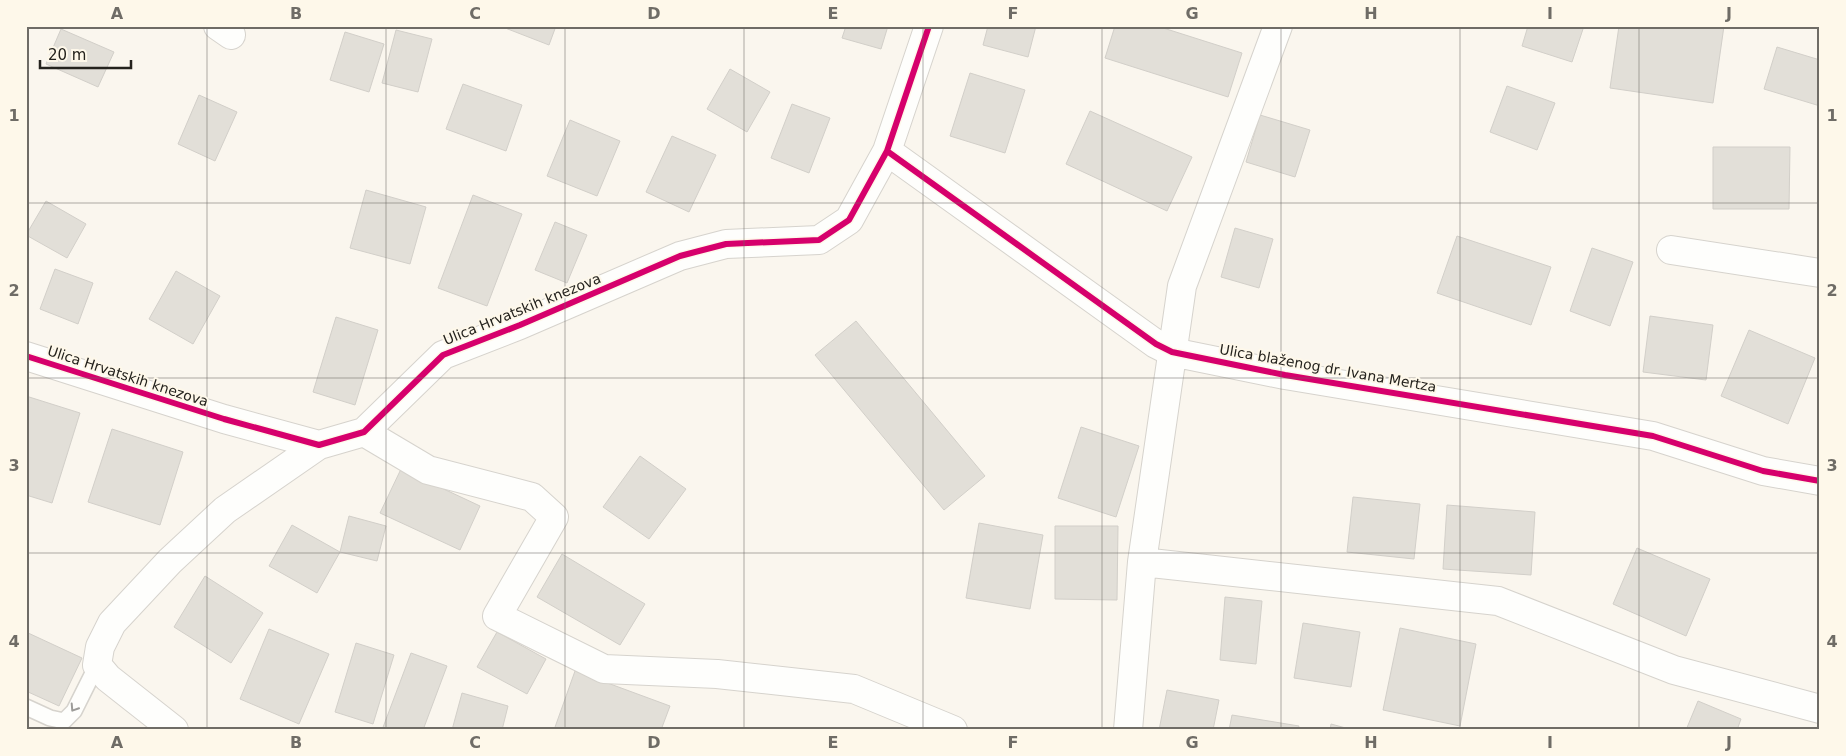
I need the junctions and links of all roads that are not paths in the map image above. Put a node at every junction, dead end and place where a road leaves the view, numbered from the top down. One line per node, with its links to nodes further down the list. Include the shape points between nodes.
1 (929, 26): 3 (street, Ulica Hrvatskih knezova)
2 (1278, 26): 6 (street, via 1182,286)
3 (887, 151): 6 (street, Ulica blaženog dr. Ivana Mertza, via 1156,344); 8 (street, Ulica Hrvatskih knezova, via 849,220 819,240 726,244 680,256 442,355)
4 (1671, 250): 5 (street)
5 (1820, 273)
6 (1172, 352): 10 (street, Ulica blaženog dr. Ivana Mertza, via 1285,375 1653,436 1763,471); 11 (street)
7 (26, 356): 9 (street, Ulica Hrvatskih knezova, via 224,419)
8 (364, 432): 9 (street, Ulica Hrvatskih knezova); 16 (street, via 428,470 532,498 554,517 498,616 604,670 717,674 854,689)
9 (319, 444): 12 (street, Ulica Hrvatskih knezova, via 225,510 170,561 112,623 100,647)
10 (1820, 481)
11 (1142, 562): 14 (street, via 1498,600 1674,670); 17 (street)
12 (97, 665): 13 (lane, Ulica Hrvatskih knezova, one-way to 13, via 74,711 64,721); 15 (street, via 108,678)
13 (26, 707)
14 (1820, 709)
15 (174, 730)
16 (953, 730)
17 (1128, 730)

